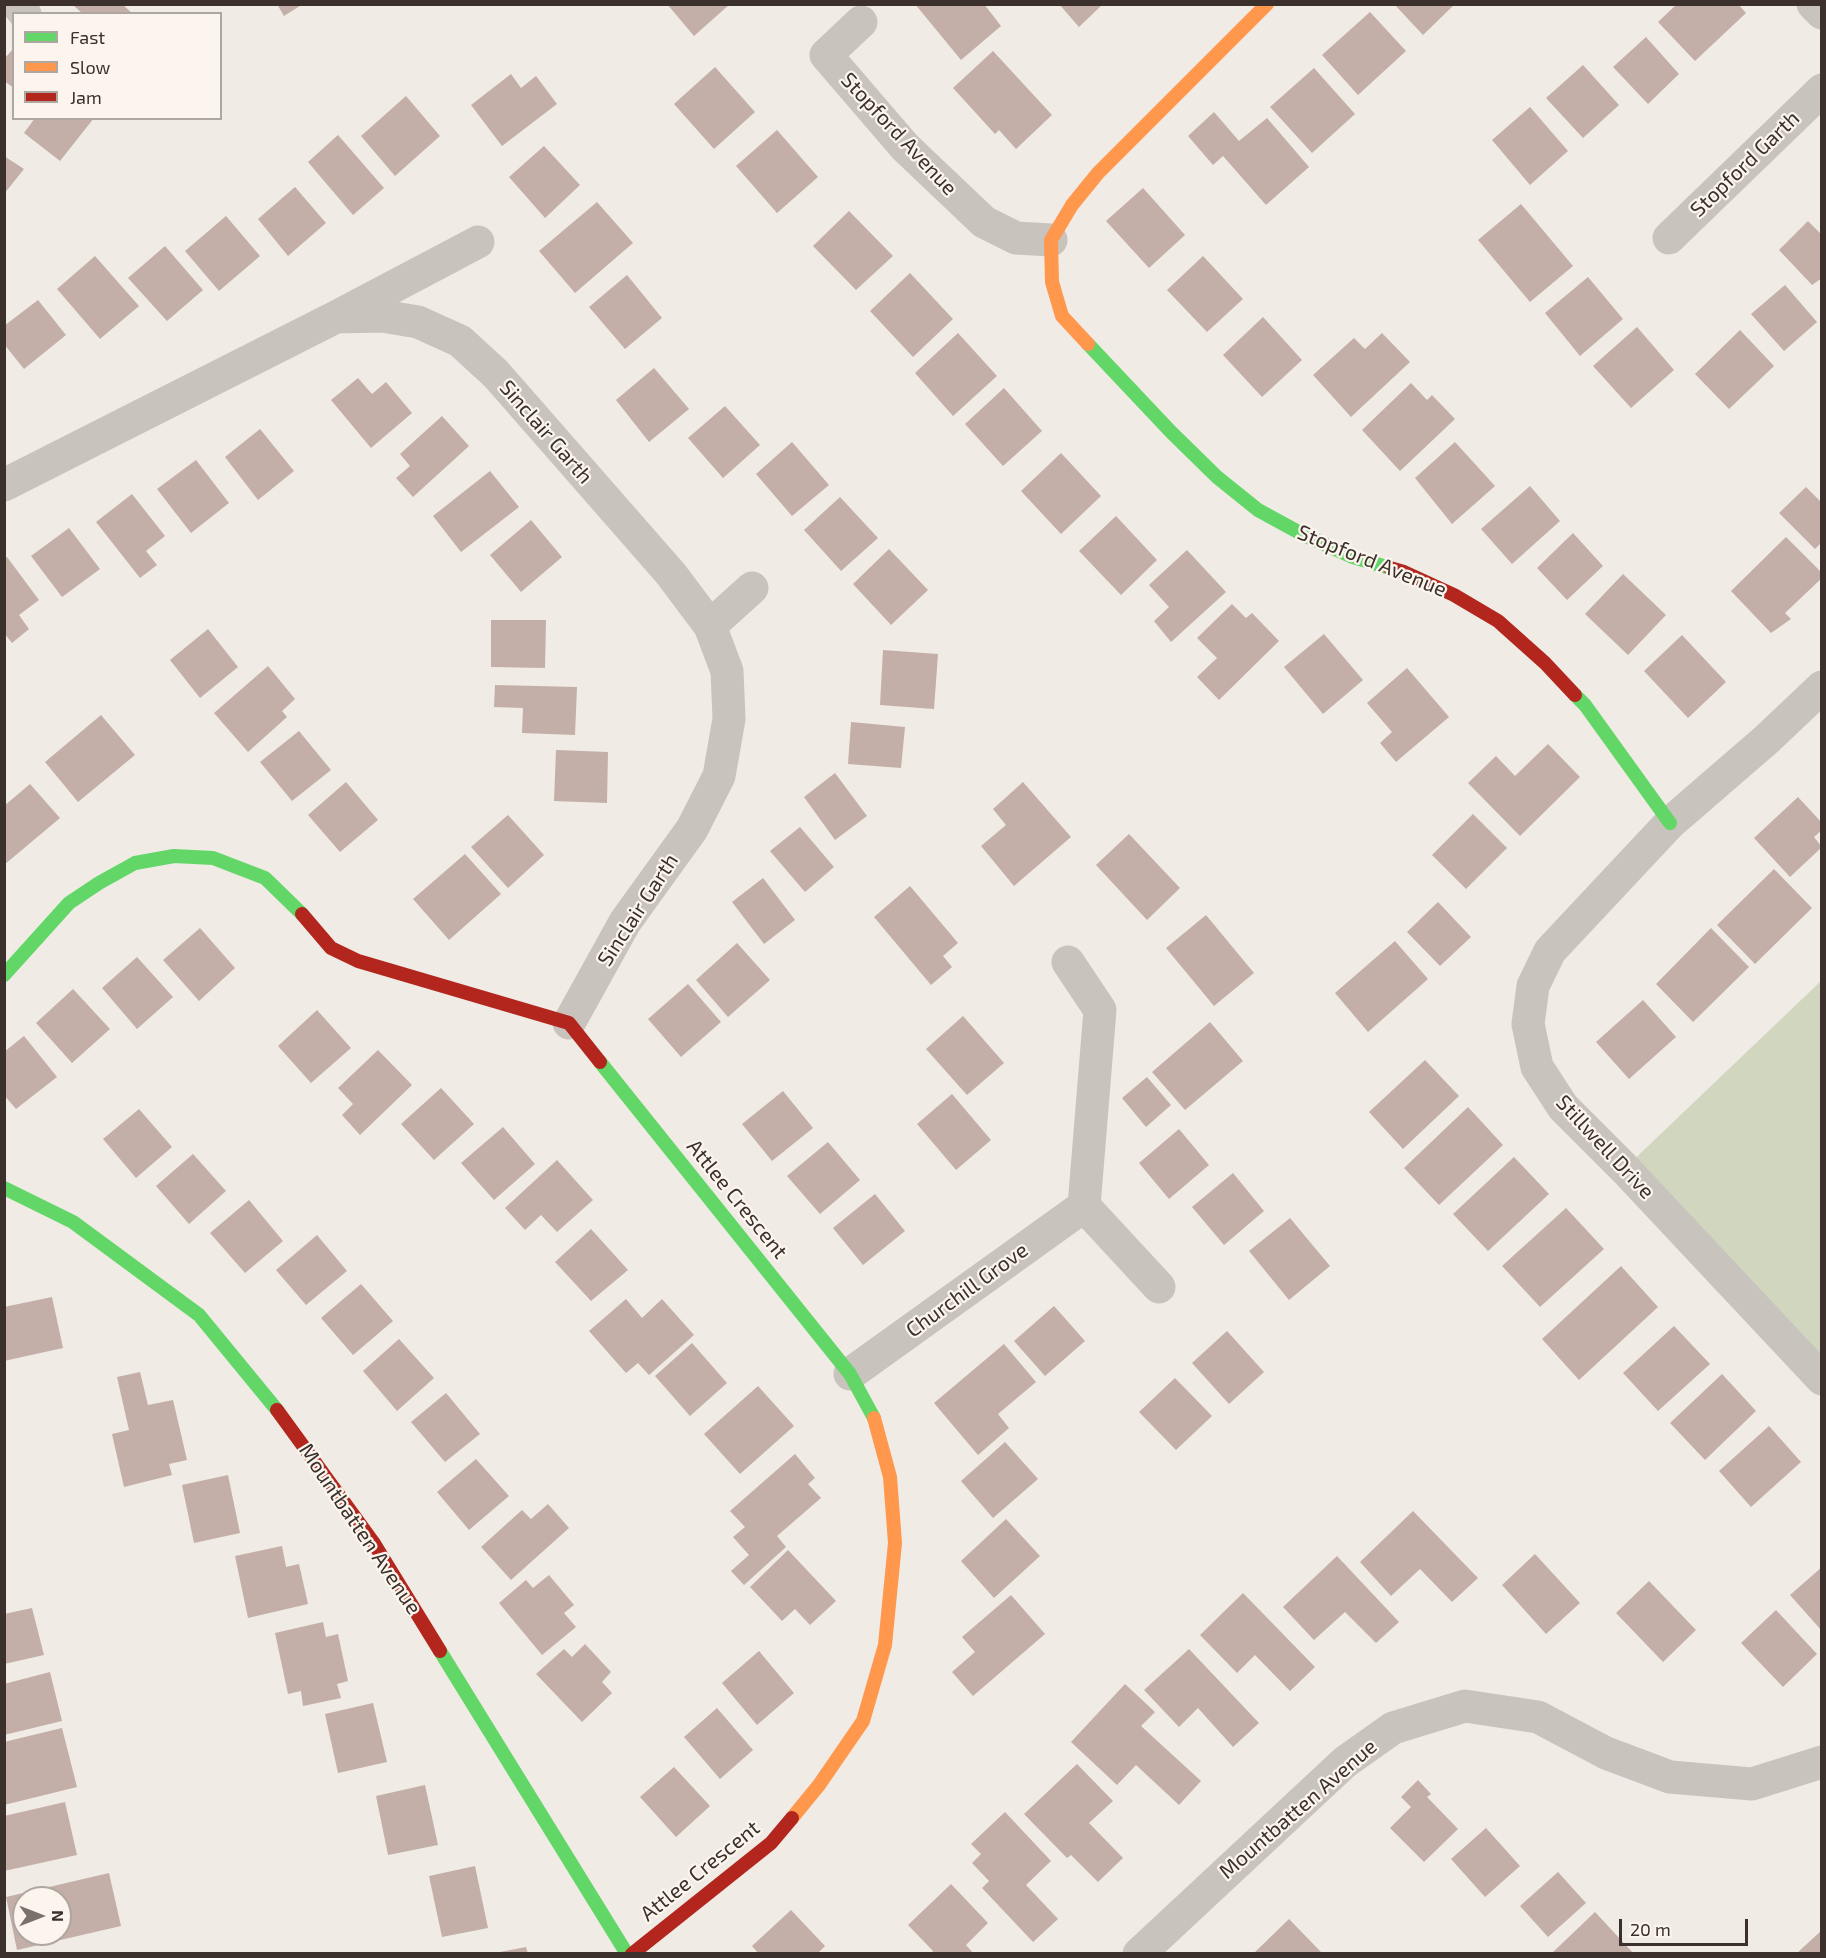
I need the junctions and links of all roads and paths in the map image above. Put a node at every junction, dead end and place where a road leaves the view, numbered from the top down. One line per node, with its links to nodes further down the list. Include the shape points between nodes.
1 (1267, 4): 7 (street, via 1098,173)
2 (1814, 4): 3 (street)
3 (1821, 13)
4 (861, 22): 7 (street, Stopford Avenue, via 826,55 905,147 984,222 1016,238)
5 (1821, 90): 6 (street, Stopford Garth)
6 (1669, 238)
7 (1051, 240): 14 (street, Stopford Avenue, via 1052,282 1062,316 1216,477 1258,510 1302,534 1353,557 1404,572 1498,621 1586,705)
8 (478, 242): 9 (street, Sinclair Garth)
9 (336, 317): 10 (street, Sinclair Garth); 12 (street, Sinclair Garth, via 382,316 418,322 460,341 496,374 671,574)
10 (4, 485)
11 (752, 588): 12 (street)
12 (710, 626): 17 (street, Sinclair Garth, via 727,671 729,719 719,776 692,829 625,922)
13 (1821, 687): 14 (street, Stillwell Drive)
14 (1670, 823): 22 (street, Stillwell Drive, via 1550,951 1533,986 1528,1024 1537,1067 1563,1107)
15 (1068, 962): 19 (street, via 1100,1010)
16 (4, 975): 17 (street, via 69,903 99,883 135,864 174,856 213,858 265,878 331,948 358,961)
17 (569, 1023): 21 (street, Attlee Crescent)
18 (4, 1188): 25 (street, Mountbatten Avenue, via 73,1222 199,1316 291,1426 374,1542)
19 (1084, 1206): 20 (street); 21 (street, Churchill Grove)
20 (1159, 1287)
21 (850, 1374): 26 (street, Attlee Crescent, via 873,1414 890,1477 895,1543 885,1645 862,1721 819,1785 771,1843)
22 (1821, 1379)
23 (1821, 1762): 24 (street, Mountbatten Avenue, via 1752,1784 1670,1777 1605,1754 1538,1717 1465,1706 1393,1728 1345,1762)
24 (1145, 1952)
25 (627, 1953)
26 (633, 1953)

